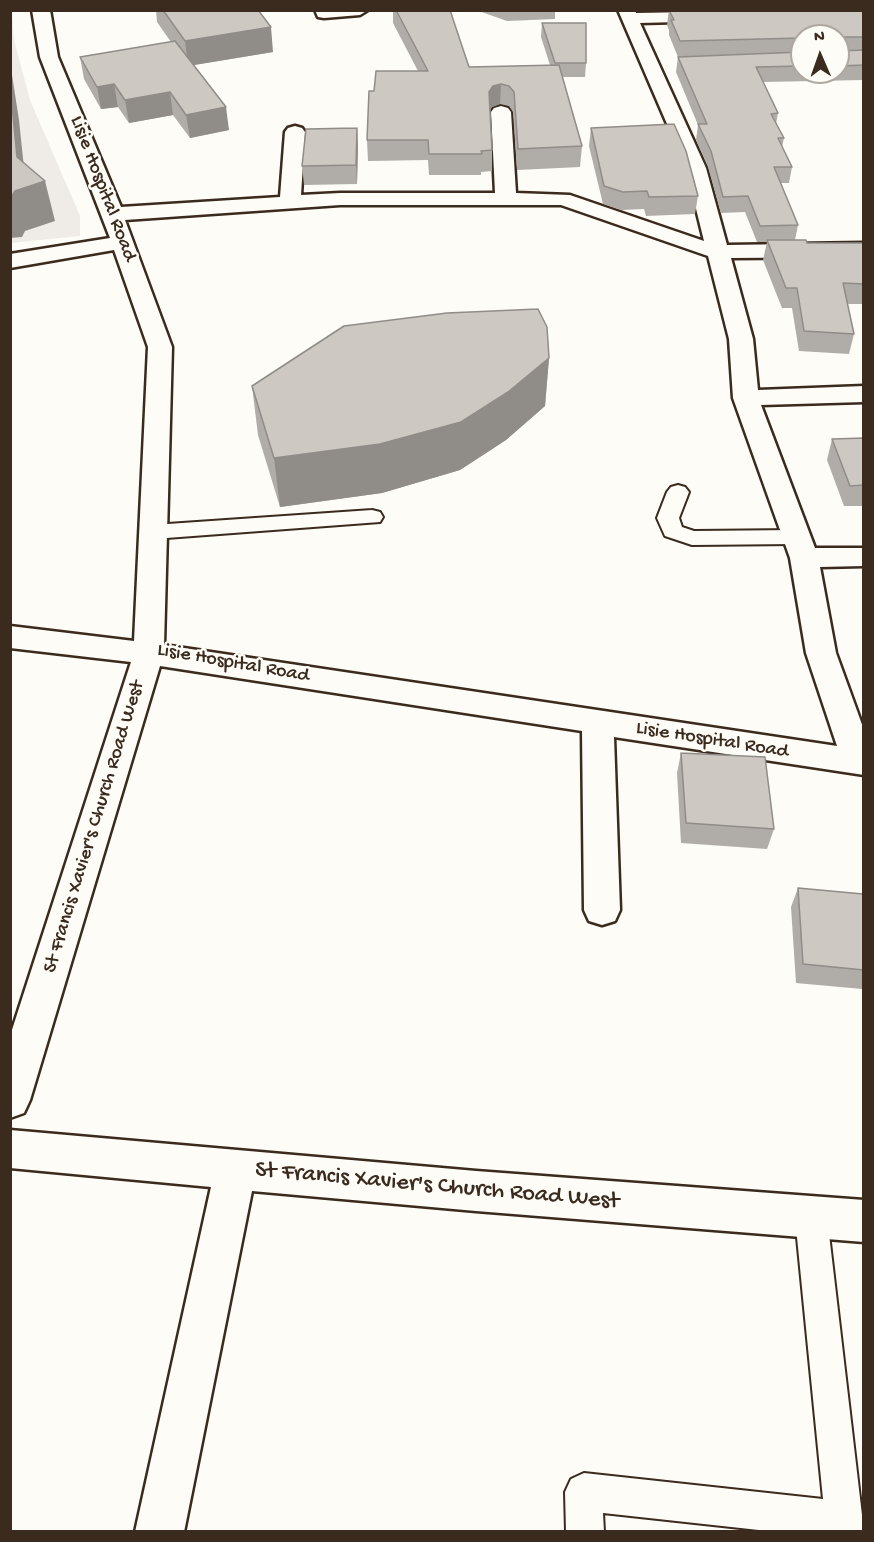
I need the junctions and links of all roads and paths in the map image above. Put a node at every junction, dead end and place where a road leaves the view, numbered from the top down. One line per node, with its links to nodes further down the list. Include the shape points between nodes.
1 (41, 10): 12 (street, Lisie Hospital Road, via 49,57)
2 (323, 10): 3 (street)
3 (360, 10)
4 (798, 10): 5 (street, via 795,14)
5 (628, 14): 7 (street)
6 (673, 64): 7 (street)
7 (649, 65): 15 (street, via 696,168)
8 (501, 112): 10 (street)
9 (295, 132): 11 (street)
10 (506, 198): 11 (street); 15 (street, via 563,199)
11 (290, 202): 12 (street)
12 (113, 214): 13 (street, Lisie Hospital Road)
13 (123, 242): 16 (street); 21 (street, Lisie Hospital Road, via 160,347)
14 (864, 250): 15 (street)
15 (717, 252): 18 (street, via 741,339)
16 (10, 261)
17 (864, 394): 18 (street)
18 (747, 398): 22 (street)
19 (678, 492): 22 (lane, via 668,518 674,531 692,538)
20 (372, 517): 21 (lane)
21 (153, 532): 25 (street, Lisie Hospital Road)
22 (800, 547): 23 (street); 27 (street, via 820,653)
23 (864, 557)
24 (10, 637): 25 (street, St Francis Xavier's Church Road West)
25 (149, 653): 26 (street, Lisie Hospital Road); 29 (street, St Francis Xavier's Church Road West)
26 (598, 723): 27 (street, Lisie Hospital Road); 28 (street)
27 (861, 763)
28 (602, 910)
29 (10, 1100)
30 (10, 1149): 31 (street, St Francis Xavier's Church Road West)
31 (236, 1169): 32 (street, St Francis Xavier's Church Road West); 35 (street)
32 (811, 1217): 33 (street, St Francis Xavier's Church Road West); 34 (lane)
33 (864, 1221)
34 (844, 1526): 36 (lane, via 584,1492)
35 (159, 1532)
36 (585, 1532)

